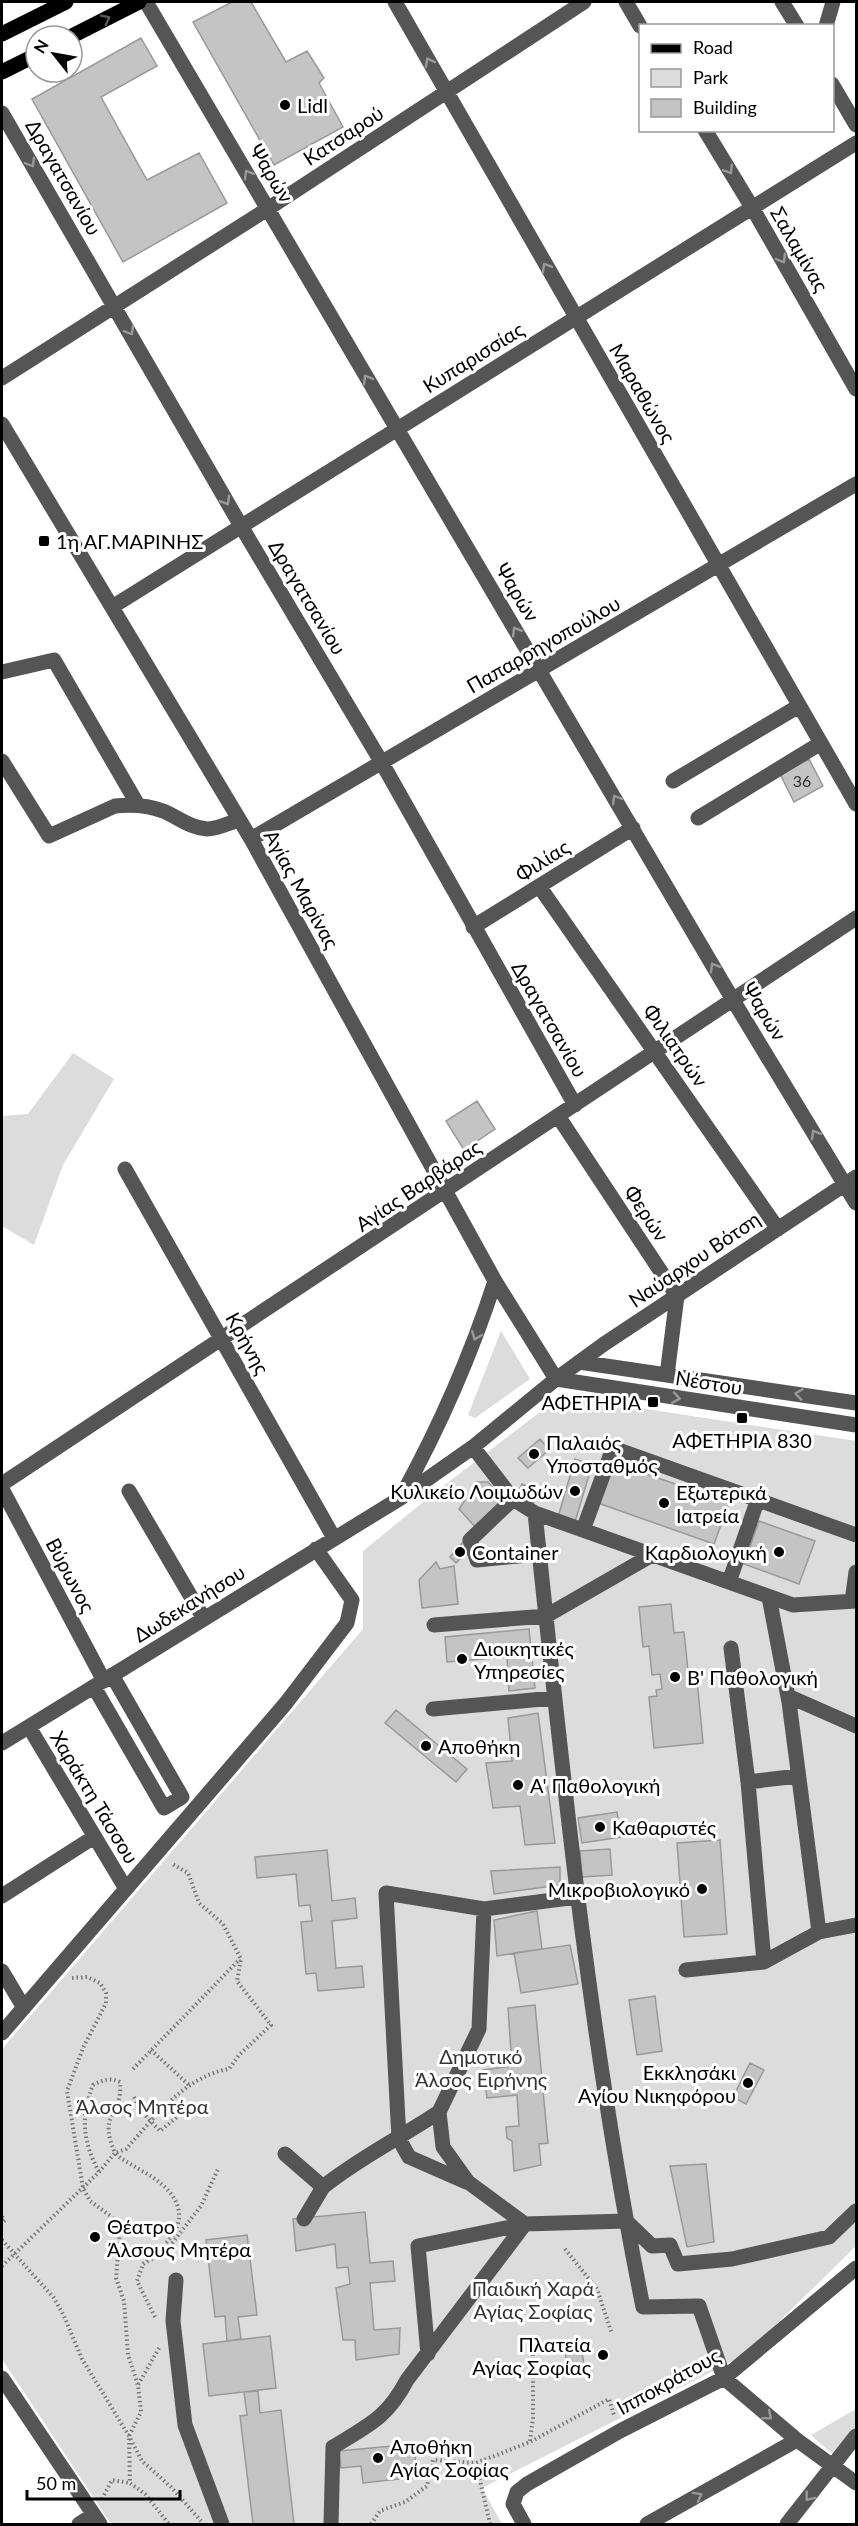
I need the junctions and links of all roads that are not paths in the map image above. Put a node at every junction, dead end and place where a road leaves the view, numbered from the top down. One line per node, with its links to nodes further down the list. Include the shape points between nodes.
1 (66, 2): 13 (main road)
2 (139, 2): 12 (main road, one-way to 2)
3 (146, 2): 22 (street, Ψαρών, one-way to 3)
4 (394, 2): 17 (street, Μαραθώνος, one-way to 4)
5 (584, 2): 17 (street, Κατσαρού)
6 (626, 2): 9 (street)
7 (782, 2): 10 (street)
8 (833, 2): 11 (street)
9 (639, 24)
10 (796, 24)
11 (827, 24)
12 (84, 30)
13 (2, 34)
14 (24, 61): 15 (main road)
15 (2, 72)
16 (834, 87): 19 (street)
17 (446, 92): 22 (street, Κατσαρού); 25 (street, Μαραθώνος, one-way to 17)
18 (2, 113): 24 (street, Δραγατσανίου, one-way to 24)
19 (856, 125)
20 (706, 132): 23 (street, Σαλαμίνας, one-way to 23)
21 (856, 143): 23 (street, Κυπαρισσίας)
22 (269, 208): 24 (street, Κατσαρού); 29 (street, Ψαρών, one-way to 22)
23 (753, 209): 25 (street, Κυπαρισσίας); 27 (street, Σαλαμίνας, one-way to 27)
24 (115, 306): 26 (street, Κατσαρού); 31 (street, Δραγατσανίου, one-way to 31)
25 (575, 318): 29 (street, Κυπαρισσίας); 32 (street, Μαραθώνος)
26 (2, 378)
27 (856, 389)
28 (2, 424): 33 (street, Αγίας Μαρίνας)
29 (397, 429): 31 (street, Κυπαρισσίας); 34 (street, Ψαρών, one-way to 29)
30 (856, 484): 32 (street, Παπαρρηγοπούλου)
31 (241, 526): 33 (street, Κυπαρισσίας); 39 (street, Δραγατσανίου)
32 (718, 565): 34 (street, Παπαρρηγοπούλου); 36 (street, Μαραθώνος)
33 (112, 607): 44 (street, Αγίας Μαρίνας)
34 (539, 670): 39 (street, Παπαρρηγοπούλου); 45 (street, Ψαρών, one-way to 34)
35 (2, 672): 42 (street, via 54,660)
36 (799, 706): 37 (street, Μαραθώνος); 40 (street)
37 (821, 743): 41 (street, Μαραθώνος); 43 (street)
38 (2, 761): 42 (street, via 49,836 116,806)
39 (382, 763): 46 (street, Παπαρρηγοπούλου); 49 (street, Δραγατσανίου)
40 (673, 781)
41 (856, 804)
42 (138, 805): 44 (street, via 164,811 201,828)
43 (698, 818)
44 (240, 820): 46 (street, Αγίας Μαρίνας)
45 (633, 828): 47 (street, Φιλίας); 50 (street, Ψαρών, one-way to 45)
46 (251, 839): 56 (street, Αγίας Μαρίνας)
47 (539, 886): 49 (street, Φιλίας); 51 (street, Φιλιατρών)
48 (856, 918): 50 (street, Αγίας Βαρβάρας)
49 (473, 927): 52 (street, Δραγατσανίου)
50 (733, 1000): 51 (street, Αγίας Βαρβάρας); 55 (street, Ψαρών, one-way to 50)
51 (655, 1052): 52 (street, Αγίας Βαρβάρας); 58 (street, Φιλιατρών)
52 (575, 1106): 53 (street, Αγίας Βαρβάρας)
53 (558, 1116): 56 (street, Αγίας Βαρβάρας); 60 (street, Φερών)
54 (125, 1169): 61 (street, Κρήνης)
55 (851, 1181): 57 (street, Ψαρών); 58 (street, Ναύαρχου Βότση)
56 (446, 1192): 59 (street, Αγίας Μαρίνας); 61 (street, Αγίας Βαρβάρας)
57 (856, 1203)
58 (778, 1229): 60 (street, Ναύαρχου Βότση)
59 (495, 1281): 64 (street, Αγίας Μαρίνας); 72 (street, Δωδεκανήσου, one-way to 72, via 459,1380)
60 (677, 1296): 62 (street, Ναύαρχου Βότση); 63 (street)
61 (222, 1339): 68 (street, Αγίας Βαρβάρας); 77 (street, Κρήνης)
62 (579, 1362): 63 (street, Νέστου); 64 (street, Ναύαρχου Βότση)
63 (667, 1375): 65 (street, Νέστου, one-way to 63)
64 (556, 1379): 66 (street, Νέστου, one-way to 66); 67 (street, Δωδεκανήσου)
65 (856, 1403)
66 (856, 1425)
67 (473, 1447): 72 (street, Δωδεκανήσου); 73 (street)
68 (2, 1485)
69 (2, 1489): 89 (street, Βύρωνος)
70 (129, 1491): 86 (street)
71 (758, 1498): 75 (street, via 613,1448); 76 (street); 82 (street)
72 (399, 1499): 77 (street, Δωδεκανήσου)
73 (513, 1499): 74 (street); 79 (street, via 470,1540 477,1560)
74 (535, 1513): 75 (street); 79 (street)
75 (583, 1530): 80 (street)
76 (856, 1535)
77 (334, 1538): 78 (street, Δωδεκανήσου)
78 (316, 1549): 86 (street, Δωδεκανήσου); 99 (street, via 352,1600 347,1623 286,1703)
79 (540, 1554): 85 (street)
80 (652, 1555): 82 (street); 85 (street)
81 (856, 1572): 84 (street)
82 (729, 1582): 83 (street)
83 (769, 1597): 84 (street, via 793,1605); 90 (street)
84 (854, 1601)
85 (546, 1616): 87 (street); 91 (street)
86 (204, 1619): 89 (street, Δωδεκανήσου)
87 (434, 1626)
88 (731, 1648): 97 (street)
89 (103, 1681): 94 (street, Δωδεκανήσου); 98 (street, Βύρωνος, via 182,1797); 98 (street, Βύρωνος, via 164,1808)
90 (788, 1696): 93 (street); 96 (street)
91 (554, 1698): 92 (street); 103 (street)
92 (433, 1709)
93 (856, 1726)
94 (28, 1727): 95 (street, Δωδεκανήσου); 100 (street, Χαράκτη Τάσσου)
95 (2, 1743)
96 (798, 1776): 97 (street); 106 (street)
97 (748, 1782): 107 (street)
98 (174, 1802): 99 (street, Βύρωνος)
99 (185, 1821): 101 (street)
100 (94, 1837): 101 (street, Χαράκτη Τάσσου); 102 (street)
101 (126, 1889): 110 (street)
102 (2, 1896)
103 (577, 1897): 104 (street); 119 (street)
104 (484, 1909): 112 (street, via 479,2029); 113 (street, via 386,1893)
105 (856, 1925): 106 (street)
106 (819, 1932): 107 (street)
107 (764, 1962): 108 (street)
108 (686, 1970)
109 (2, 1971): 110 (street)
110 (24, 2008): 111 (street)
111 (2, 2033)
112 (439, 2112): 113 (street); 115 (street, via 443,2147)
113 (399, 2139): 115 (street, via 409,2157); 116 (street, via 347,2168)
114 (285, 2154): 116 (street)
115 (468, 2182): 120 (street)
116 (323, 2187): 118 (street)
117 (856, 2211): 119 (street, via 829,2237 732,2259 678,2264 670,2245 652,2246)
118 (304, 2219)
119 (626, 2221): 120 (street); 125 (street, via 643,2307 699,2306)
120 (525, 2224): 123 (street); 123 (street, via 418,2246)
121 (856, 2268): 125 (street, Ιπποκράτους)
122 (176, 2280): 132 (street, via 173,2321 185,2425)
123 (428, 2354): 133 (street, via 378,2420 333,2447)
124 (2, 2378): 130 (street)
125 (723, 2378): 127 (street, one-way to 127); 134 (street, Ιπποκράτους, via 526,2484 517,2492 513,2504)
126 (856, 2436): 128 (street)
127 (797, 2440): 128 (street); 135 (street, one-way to 127)
128 (833, 2466): 129 (street); 136 (street, one-way to 136)
129 (856, 2483)
130 (97, 2520): 131 (street)
131 (79, 2524)
132 (222, 2524)
133 (331, 2524)
134 (524, 2524)
135 (647, 2524)
136 (786, 2524)

